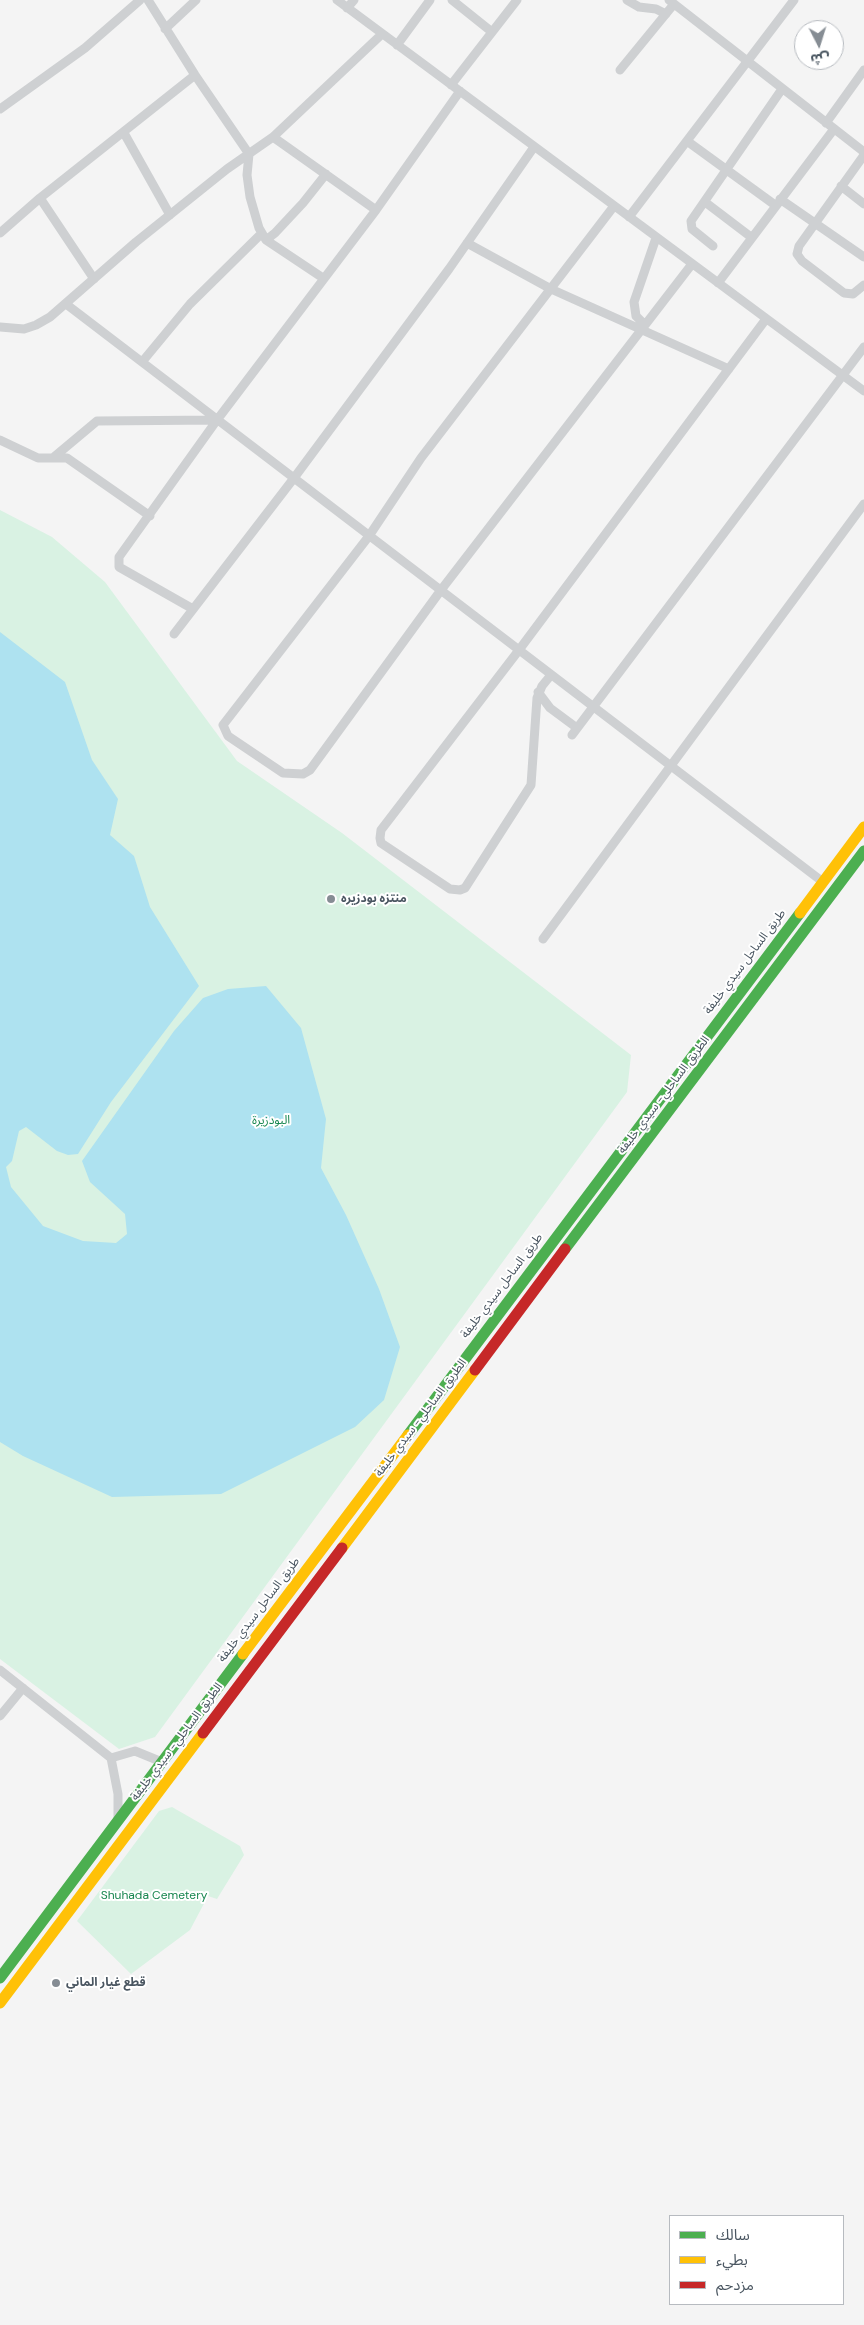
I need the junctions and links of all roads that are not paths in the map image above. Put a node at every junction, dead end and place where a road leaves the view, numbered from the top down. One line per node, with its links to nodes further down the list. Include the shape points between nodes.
1 (140, 0): 25 (street, via 84,48)
2 (148, 0): 14 (street)
3 (196, 0): 14 (street)
4 (336, 0): 12 (street)
5 (354, 0): 12 (street)
6 (430, 0): 17 (street)
7 (452, 0): 15 (street)
8 (517, 0): 15 (street)
9 (626, 0): 13 (street)
10 (794, 0): 18 (street)
11 (672, 2): 13 (street); 18 (street)
12 (347, 8): 16 (street)
13 (666, 14): 19 (street)
14 (165, 29): 21 (street)
15 (492, 32): 22 (street)
16 (382, 34): 17 (street); 29 (street)
17 (397, 45): 22 (street)
18 (747, 62): 23 (street); 30 (street)
19 (620, 70)
20 (864, 70): 26 (street)
21 (195, 75): 28 (street); 32 (street)
22 (451, 85): 24 (street)
23 (782, 89): 26 (street); 34 (street)
24 (460, 91): 31 (street); 42 (street)
25 (0, 109)
26 (826, 123): 27 (street)
27 (834, 129): 33 (street); 39 (street)
28 (124, 133): 37 (street); 43 (street)
29 (273, 137): 32 (street); 35 (street)
30 (687, 141): 34 (street); 44 (street)
31 (534, 147): 41 (street); 50 (street)
32 (249, 154): 43 (street); 47 (street, via 250,197)
33 (864, 154): 36 (street)
34 (727, 170): 38 (street); 39 (street)
35 (326, 174): 42 (street); 47 (street, via 275,233)
36 (841, 186): 40 (street); 45 (street)
37 (40, 198): 46 (street); 55 (street)
38 (704, 202): 48 (street); 51 (street, via 691,221 691,227)
39 (777, 202): 45 (street); 48 (street)
40 (864, 204)
41 (614, 206): 44 (street); 58 (street)
42 (376, 210): 54 (street)
43 (170, 215): 55 (street)
44 (629, 218): 49 (street)
45 (815, 223): 52 (street); 57 (street, via 797,250 798,258 844,293 857,292)
46 (0, 234)
47 (264, 236): 54 (street); 64 (street, via 190,304)
48 (751, 237): 56 (street)
49 (656, 238): 53 (street); 61 (street, via 634,302 636,316)
50 (467, 243): 58 (street); 71 (street)
51 (713, 246)
52 (864, 257)
53 (692, 264): 56 (street); 61 (street)
54 (322, 278): 68 (street, via 263,362)
55 (94, 279): 59 (street)
56 (718, 283): 60 (street)
57 (864, 285)
58 (551, 289): 61 (street); 74 (street, via 421,458)
59 (66, 304): 62 (street, via 36,325 24,329); 64 (street)
60 (766, 319): 65 (street); 66 (street)
61 (643, 327): 65 (street); 75 (street)
62 (0, 328)
63 (864, 348): 66 (street)
64 (142, 362): 68 (street)
65 (729, 369): 78 (street)
66 (842, 375): 67 (street); 81 (street)
67 (864, 391)
68 (217, 420): 70 (street, via 97,421); 71 (street); 73 (street)
69 (0, 440): 70 (street, via 38,458)
70 (54, 457): 73 (street, via 67,458)
71 (294, 478): 74 (street); 76 (street)
72 (864, 504): 82 (street)
73 (150, 516): 76 (street, via 119,557 119,567)
74 (370, 536): 75 (street); 75 (street, via 223,725 228,736 282,773 303,774 310,770)
75 (441, 590): 78 (street)
76 (193, 609): 77 (street)
77 (174, 634)
78 (519, 650): 79 (street); 80 (street, via 381,830 381,843 450,889 465,888 531,785)
79 (551, 675): 80 (street); 81 (street)
80 (538, 692): 81 (street, via 574,732)
81 (592, 706): 82 (street)
82 (671, 766): 85 (street); 86 (street)
83 (864, 827): 85 (highway, طريق الساحل سيدي خليفة)
84 (864, 851): 88 (highway, الطريق الساحلي- سيدي خليفة)
85 (822, 882): 87 (highway, طريق الساحل سيدي خليفة)
86 (543, 938)
87 (759, 967): 88 (highway); 93 (highway, طريق الساحل سيدي خليفة)
88 (771, 975): 96 (highway, الطريق الساحلي- سيدي خليفة)
89 (0, 1670): 90 (street)
90 (23, 1688): 91 (street); 92 (street)
91 (0, 1716)
92 (111, 1758): 93 (street, via 135,1751); 94 (street, via 118,1794)
93 (162, 1762): 94 (highway, طريق الساحل سيدي خليفة)
94 (118, 1822): 95 (highway, طريق الساحل سيدي خليفة)
95 (0, 1978)
96 (0, 2003)

